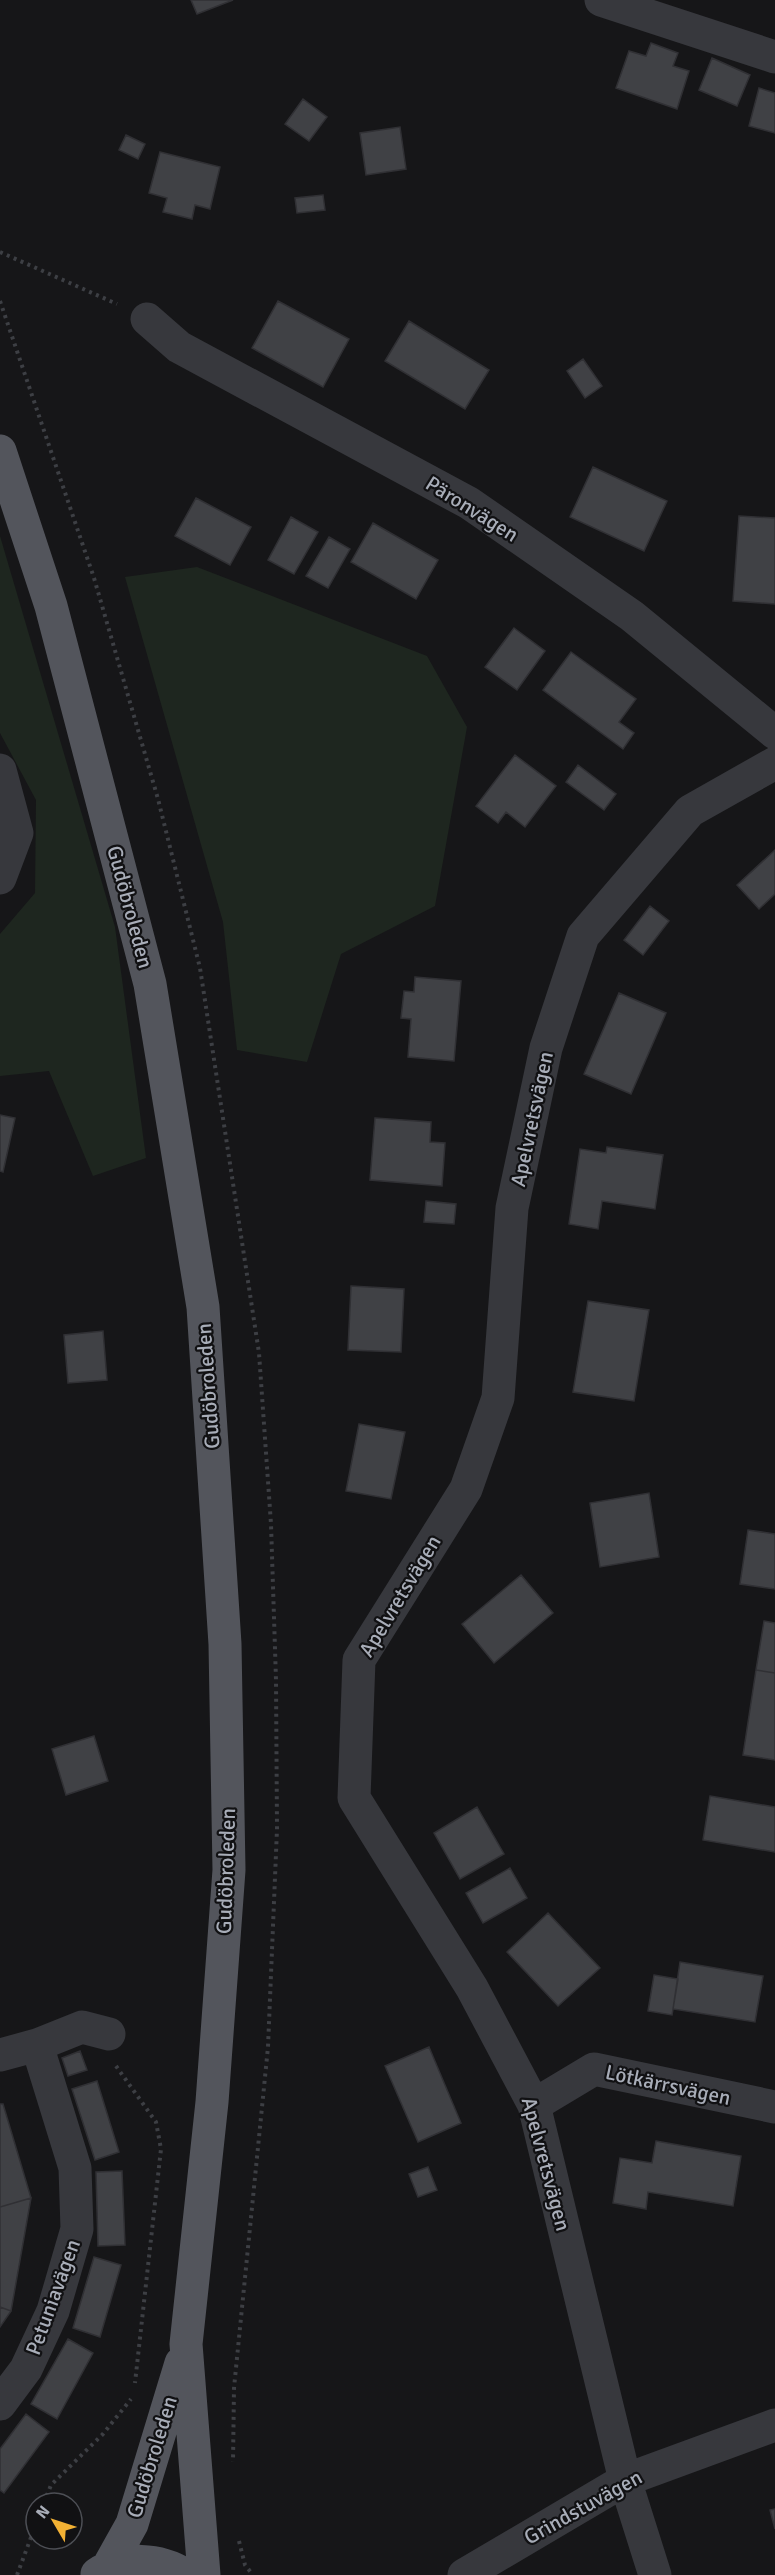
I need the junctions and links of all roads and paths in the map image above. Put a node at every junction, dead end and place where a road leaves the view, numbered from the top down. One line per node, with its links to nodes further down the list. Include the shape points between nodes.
1 (602, 0): 2 (street)
2 (775, 57)
3 (0, 252): 4 (path)
4 (147, 319): 6 (street, Päronvägen, via 179,347 469,503 632,616)
5 (0, 451): 15 (main road, Gudöbroleden, via 51,606 150,984 203,1307 225,1644 229,1870 212,2102)
6 (775, 733)
7 (775, 763): 13 (street, Apelvretsvägen, via 690,811 584,936 546,1048 512,1208 498,1398 466,1489 359,1660 354,1798 472,1988)
8 (0, 770): 9 (street, via 17,833)
9 (0, 878)
10 (109, 2034): 11 (street, via 82,2027); 19 (path, via 113,2062 156,2122 161,2149 134,2395)
11 (36, 2045): 12 (street); 16 (street, Petuniavägen, via 75,2168 77,2229 53,2311 26,2369)
12 (0, 2055)
13 (534, 2105): 14 (street, Lötkärrsvägen, via 594,2069); 18 (street, Apelvretsvägen)
14 (775, 2107)
15 (186, 2344): 21 (main road, Gudöbroleden, via 132,2524); 24 (main road, Gudöbroleden)
16 (0, 2404)
17 (775, 2425): 18 (street, Grindstuvägen)
18 (625, 2480): 25 (street, Grindstuvägen); 26 (street, Apelvretsvägen)
19 (49, 2491)
20 (26, 2551): 22 (path)
21 (102, 2571): 23 (main road, via 136,2561 164,2564)
22 (17, 2575)
23 (186, 2575)
24 (204, 2575)
25 (464, 2575)
26 (655, 2575)

